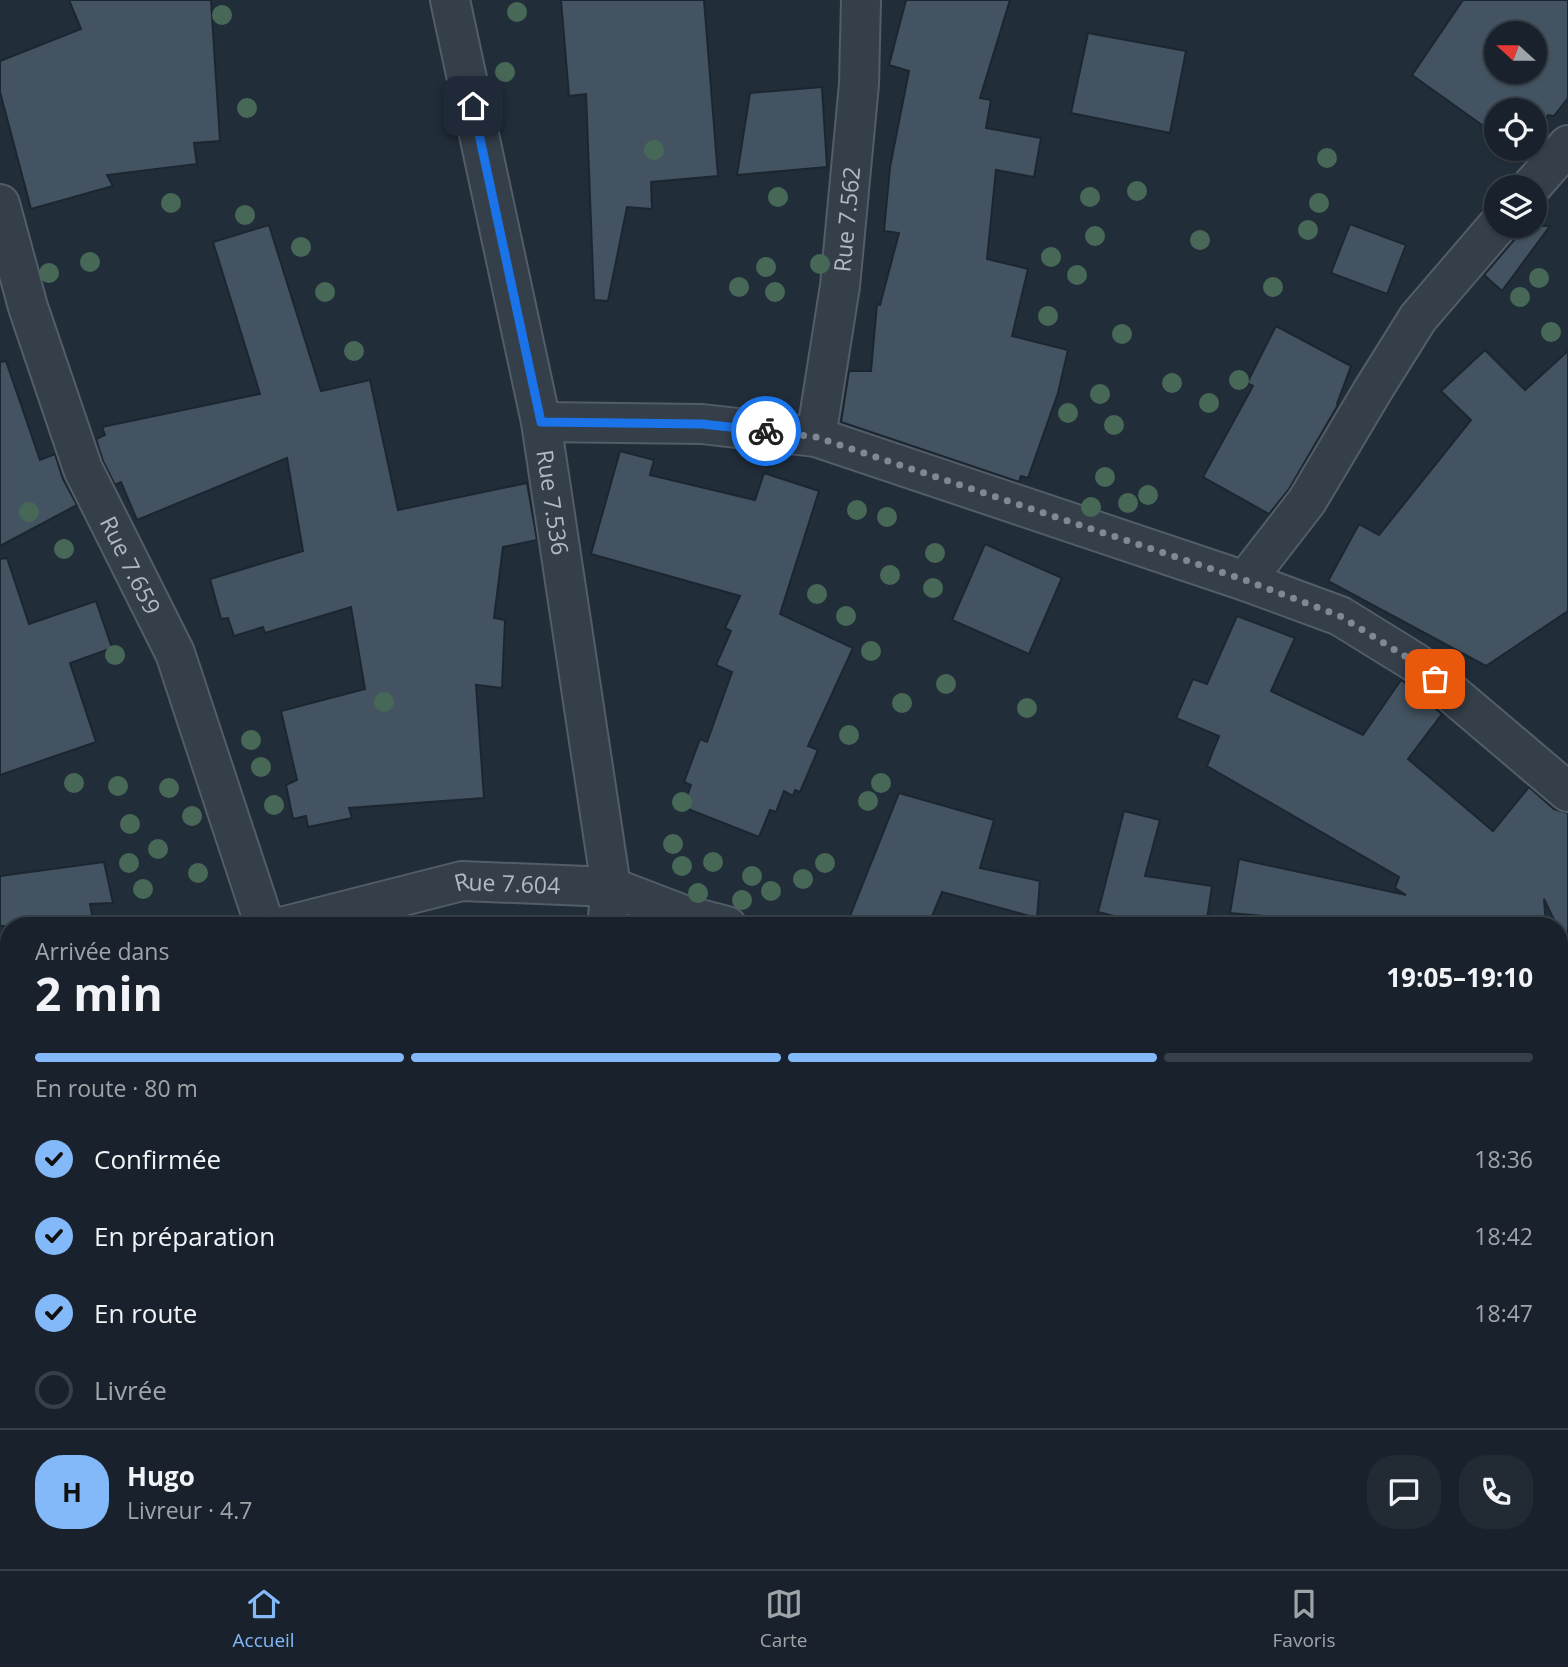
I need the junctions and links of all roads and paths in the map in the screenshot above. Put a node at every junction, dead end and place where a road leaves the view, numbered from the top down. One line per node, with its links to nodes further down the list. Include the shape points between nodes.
1 (450, 0): 7 (street, Rue 7.536)
2 (862, 0): 8 (street, Rue 7.562, via 840,286)
3 (1568, 145): 4 (street)
4 (1542, 175)
5 (0, 204): 12 (street, Rue 7.659, via 28,307 83,470 175,653)
6 (1487, 238): 9 (street, via 1418,318 1307,501)
7 (541, 422): 8 (street, via 702,424); 11 (street, Rue 7.536)
8 (816, 437): 9 (street)
9 (1245, 580): 10 (street, via 1340,616 1416,663)
10 (1568, 792)
11 (611, 887): 13 (street, Rue 7.604, via 462,881); 14 (street, Rue 7.536); 15 (street, Rue 7.604)
12 (262, 917)
13 (320, 917)
14 (608, 917)
15 (692, 917)

